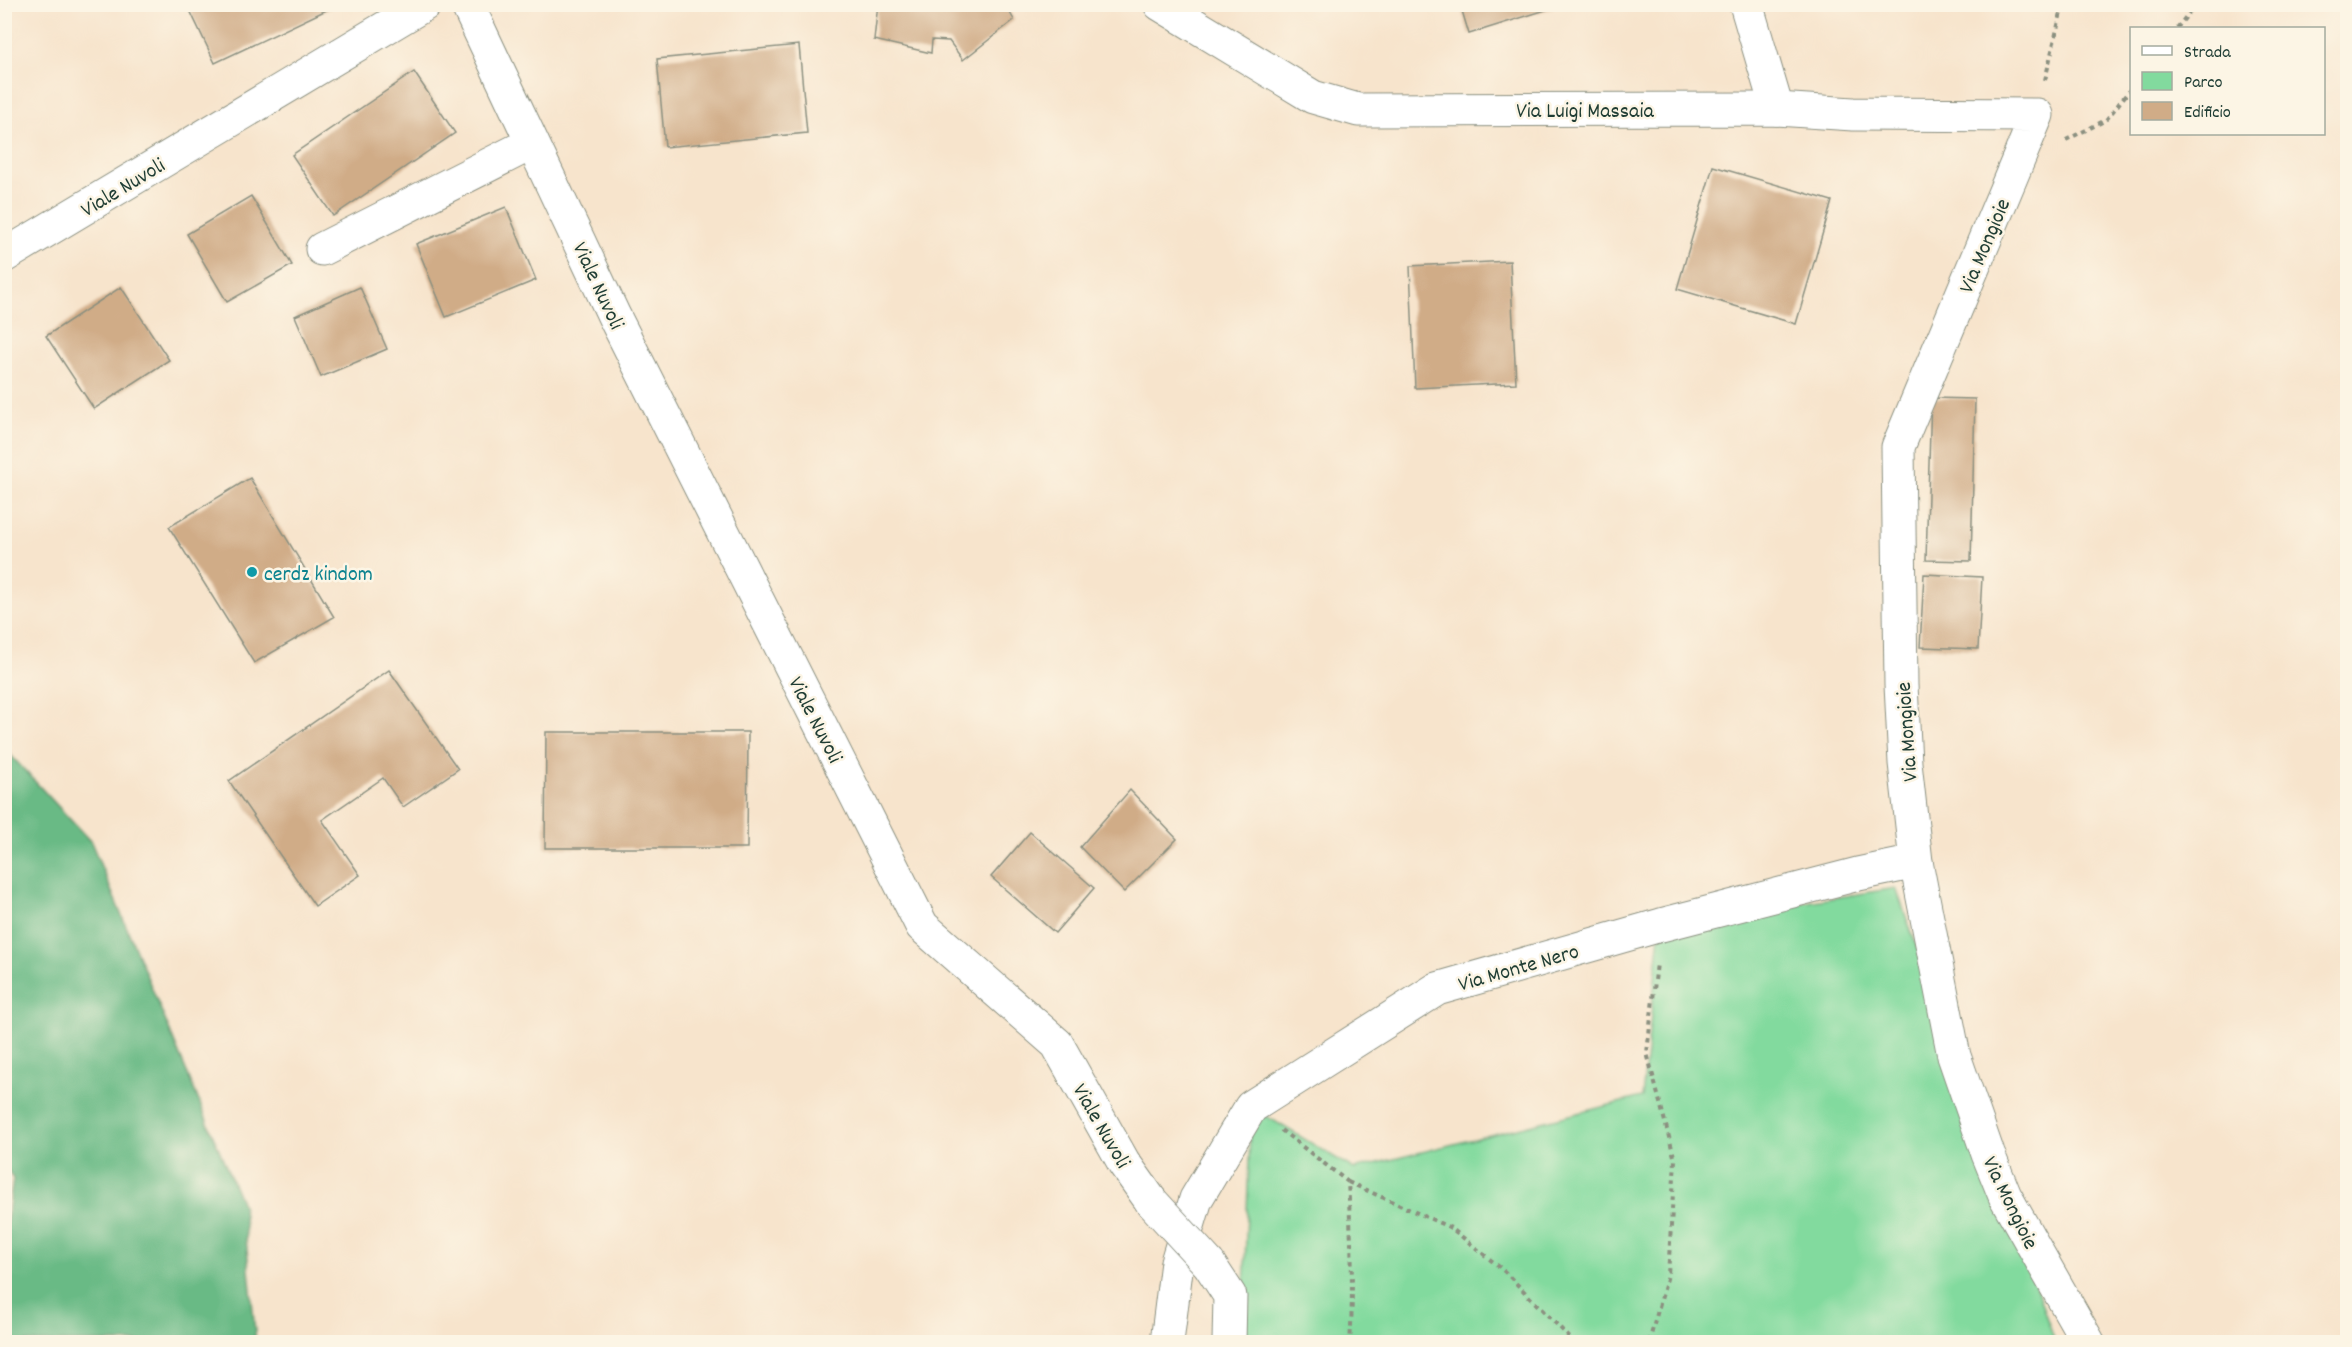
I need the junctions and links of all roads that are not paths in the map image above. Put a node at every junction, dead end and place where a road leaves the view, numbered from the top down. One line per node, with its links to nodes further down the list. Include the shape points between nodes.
1 (425, 4): 9 (street, Viale Nuvoli)
2 (467, 4): 7 (street, Viale Nuvoli)
3 (1160, 4): 5 (street, Via Luigi Massaia, via 1313,97 1358,110)
4 (1746, 4): 5 (street)
5 (1777, 109): 6 (street, Via Luigi Massaia, via 1853,114)
6 (2037, 115): 10 (street, Via Mongioie, via 1898,447 1902,696)
7 (532, 142): 8 (street); 12 (street, Viale Nuvoli, bridge, via 614,316 921,926 1057,1044 1124,1162 1151,1201 1209,1264 1230,1296)
8 (322, 249)
9 (4, 256)
10 (1916, 862): 11 (street, Via Monte Nero, via 1661,925 1437,989 1251,1107 1196,1198 1177,1262); 13 (street, Via Mongioie, via 1954,1056 1988,1154 2005,1196)
11 (1167, 1342)
12 (1229, 1342)
13 (2088, 1342)

